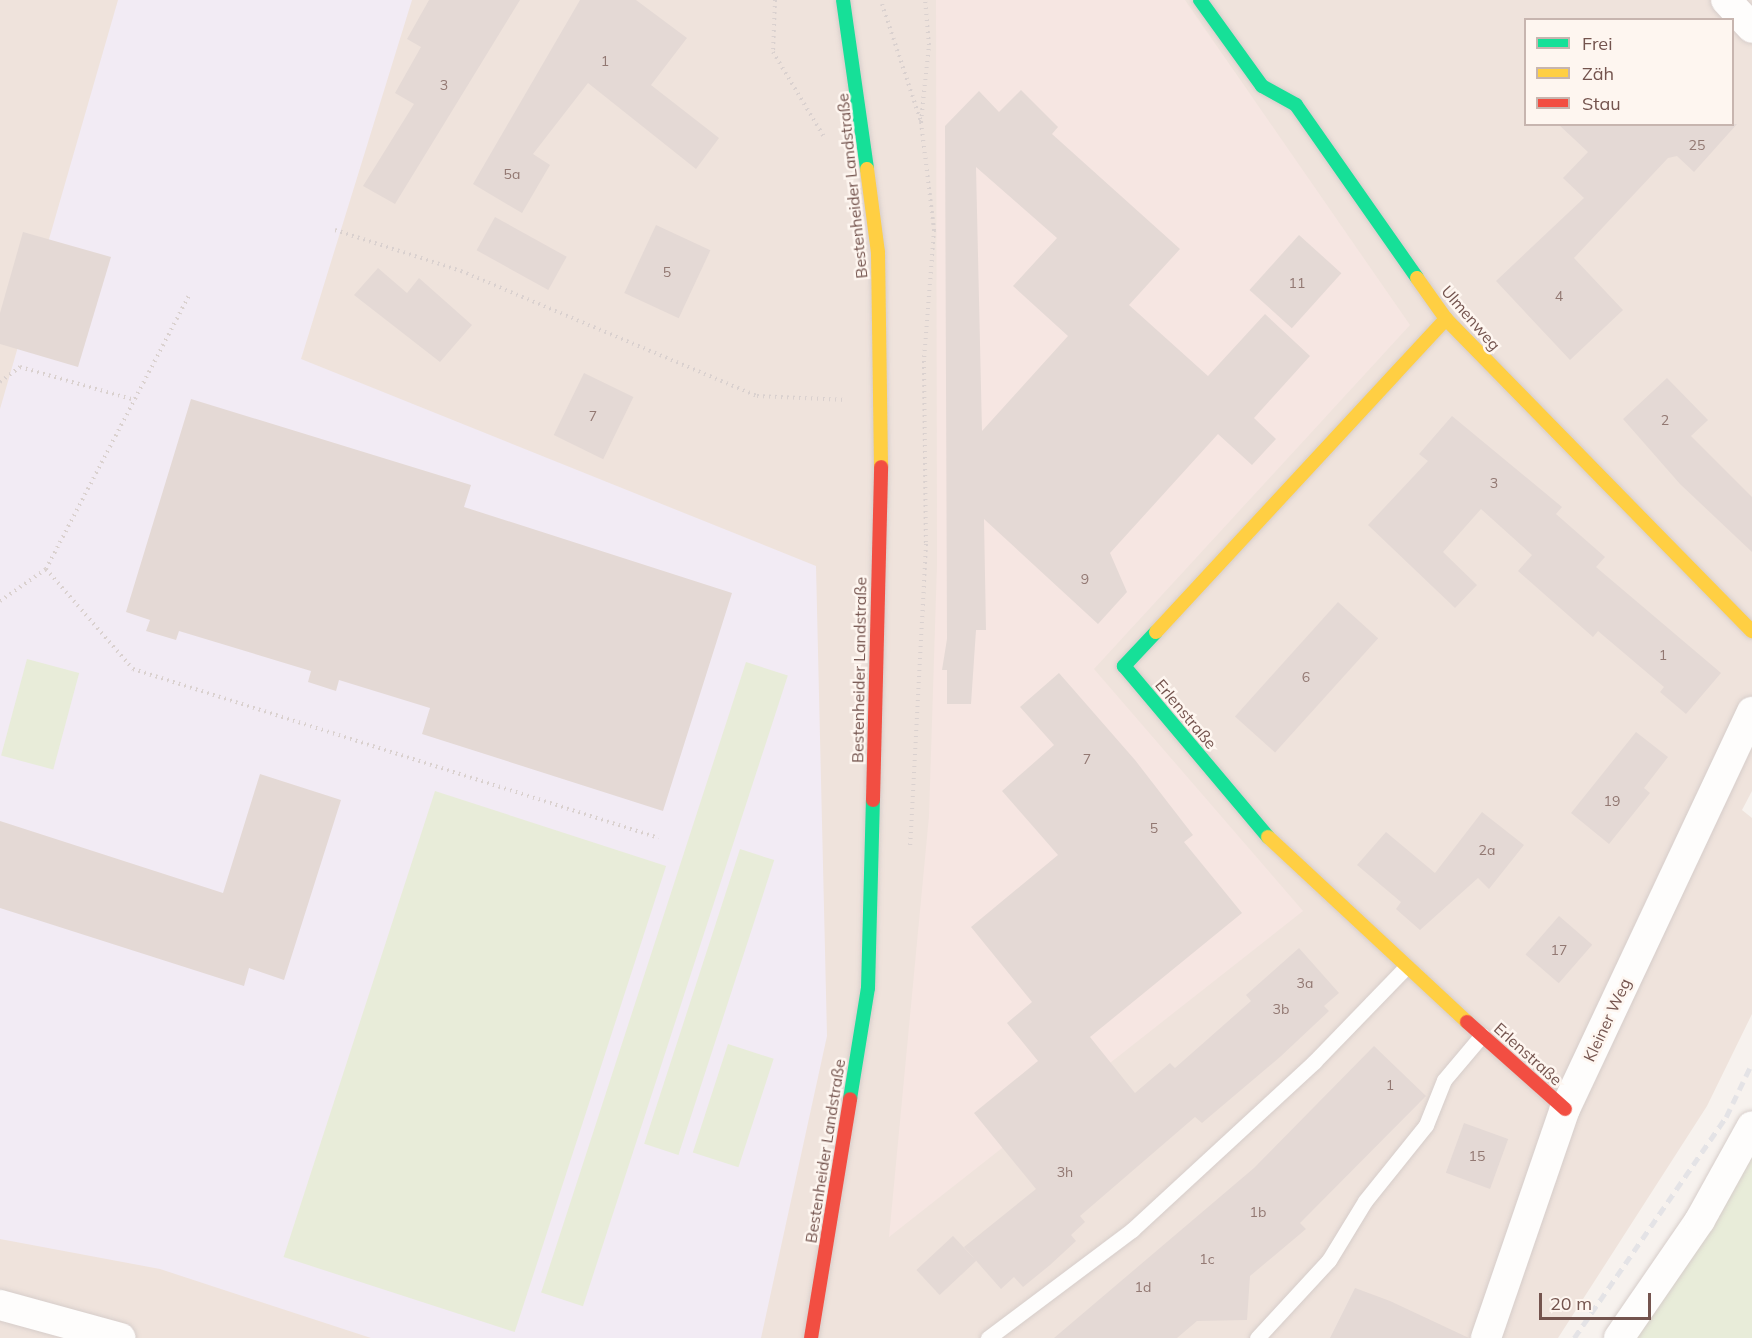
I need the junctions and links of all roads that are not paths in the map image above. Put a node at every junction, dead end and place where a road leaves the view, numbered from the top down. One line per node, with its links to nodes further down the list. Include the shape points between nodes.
1 (843, 0): 14 (street, Bestenheider Landstraße, via 878,252 880,402 868,988)
2 (1200, 0): 5 (street, Ulmenweg, via 1262,86 1296,105)
3 (1726, 0): 4 (street)
4 (1752, 28)
5 (1446, 319): 6 (street, Ulmenweg); 8 (street, Erlenstraße, via 1124,666 1289,862)
6 (1752, 631)
7 (1752, 712): 10 (street, Kleiner Weg)
8 (1406, 967): 9 (street, Erlenstraße); 15 (lane, via 1314,1062 1132,1230)
9 (1482, 1035): 10 (street, Erlenstraße); 16 (lane, via 1444,1080 1426,1125 1365,1201 1329,1260)
10 (1565, 1109): 17 (street, Kleiner Weg)
11 (1752, 1126): 18 (street, via 1700,1220)
12 (0, 1305): 13 (street)
13 (121, 1338)
14 (811, 1338)
15 (988, 1338)
16 (1257, 1338)
17 (1486, 1338)
18 (1619, 1338)

